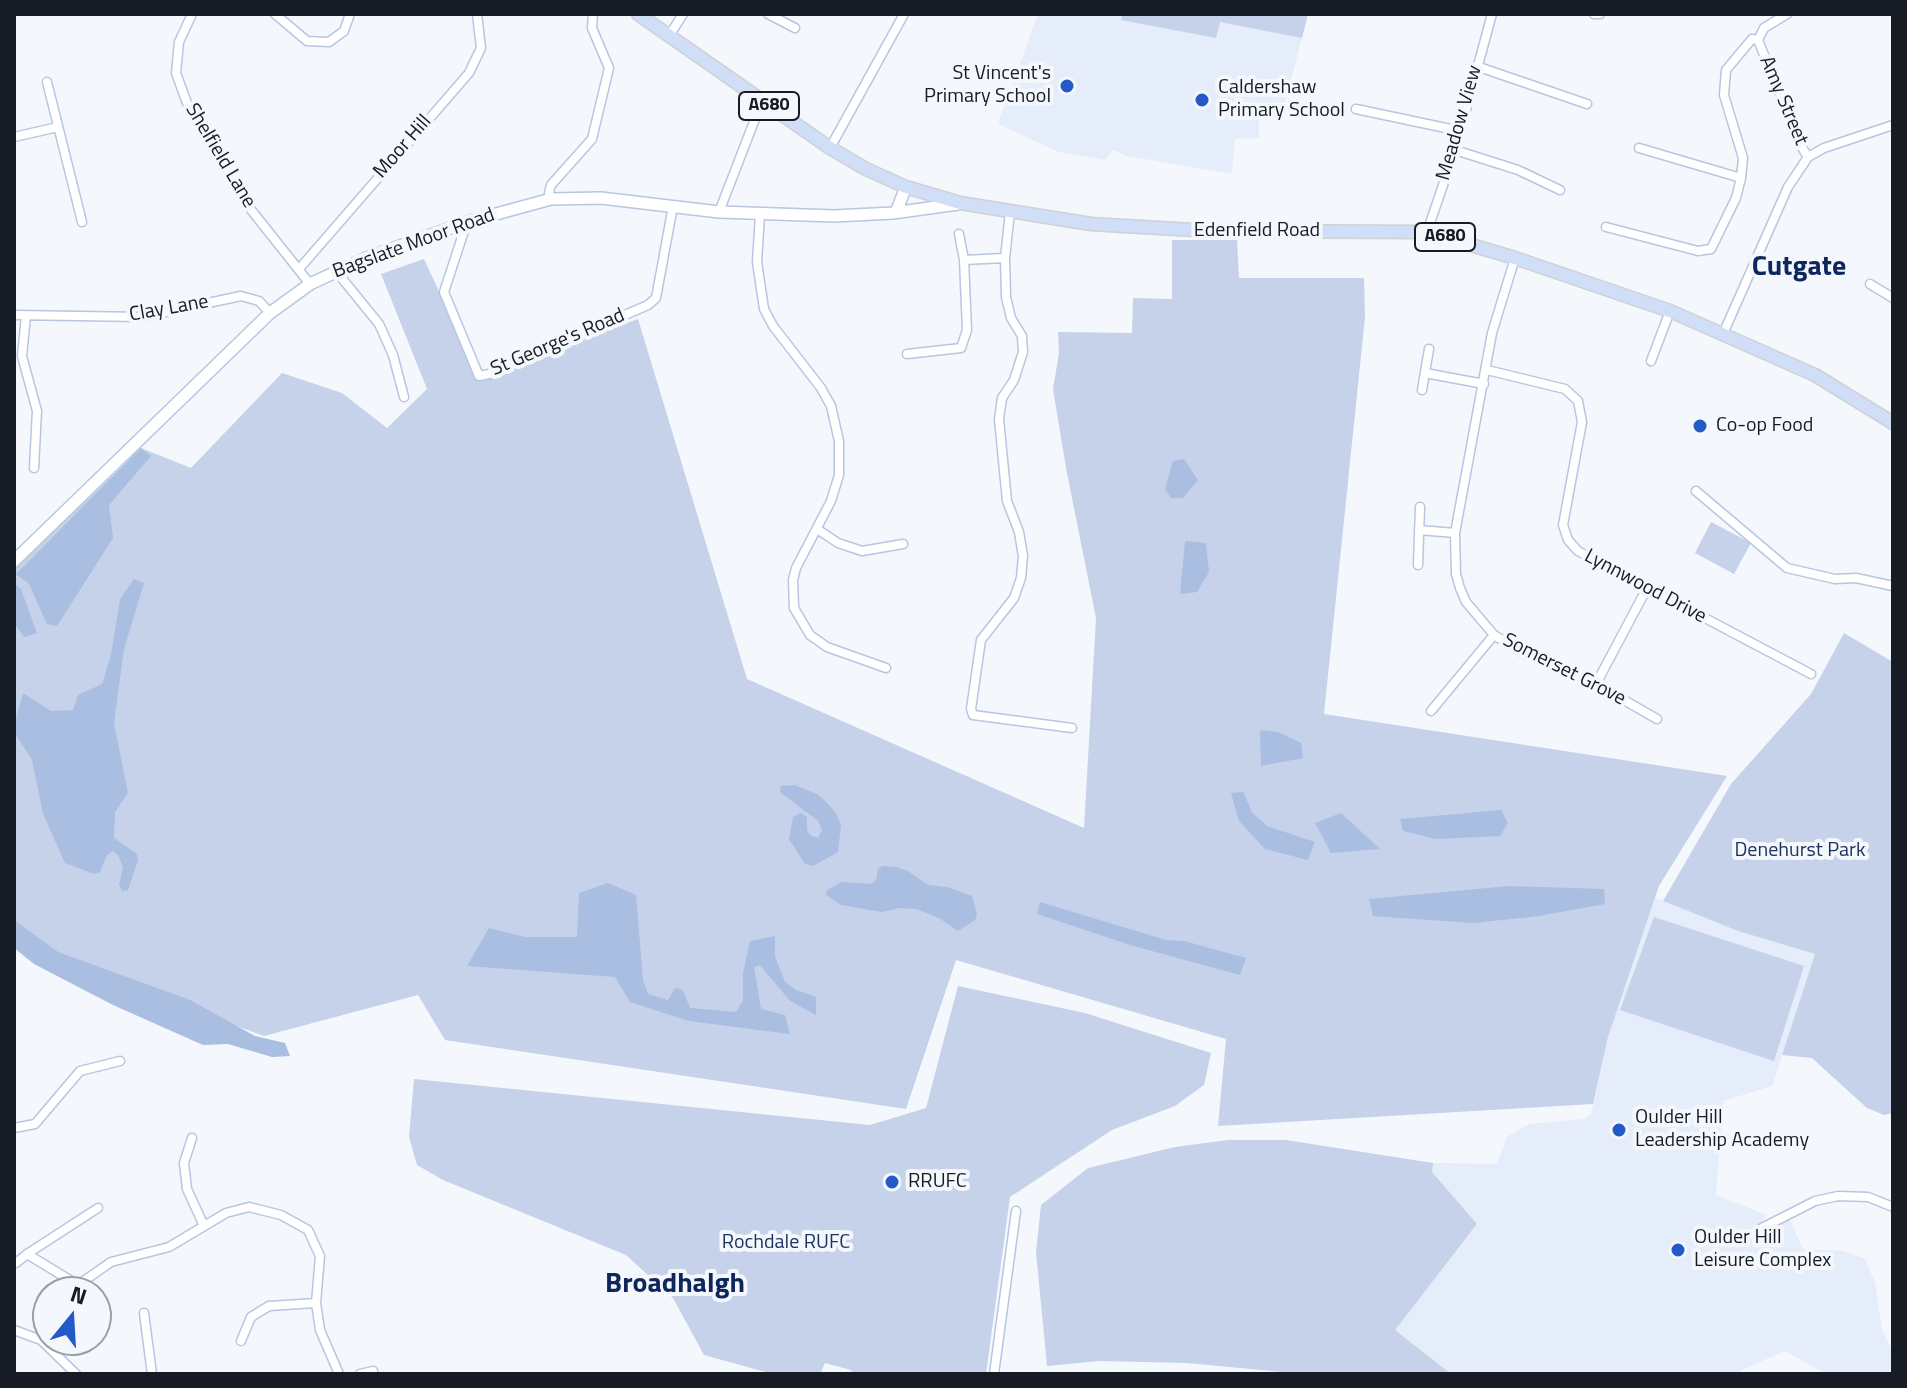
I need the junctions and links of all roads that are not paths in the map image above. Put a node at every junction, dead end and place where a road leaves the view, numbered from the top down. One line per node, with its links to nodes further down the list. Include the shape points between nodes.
1 (192, 14): 46 (street, Shelfield Lane, via 179,42 176,73 187,103 252,211)
2 (275, 14): 3 (street, via 307,41 329,42 344,31)
3 (350, 14)
4 (477, 14): 46 (street, Moor Hill, via 481,48 469,73)
5 (593, 14): 31 (street, via 592,28 609,68 592,139 551,185)
6 (638, 14): 13 (main road, Edenfield Road / A680)
7 (683, 14): 13 (street)
8 (768, 14): 12 (street)
9 (904, 14): 24 (street)
10 (1492, 14): 15 (street, Meadow View)
11 (1787, 14): 14 (street, via 1764,28)
12 (795, 28)
13 (669, 36): 17 (main road, Edenfield Road / A680)
14 (1758, 40): 27 (street, Amy Street); 28 (street, via 1752,39 1726,70 1724,95 1743,158)
15 (1476, 66): 18 (street); 22 (street, Meadow View)
16 (47, 82): 21 (street)
17 (762, 101): 24 (main road, Edenfield Road / A680); 34 (street)
18 (1587, 104)
19 (1356, 109): 22 (street)
20 (1893, 125): 27 (street)
21 (58, 127): 23 (street); 38 (street)
22 (1460, 131): 26 (street, Meadow View)
23 (14, 137)
24 (830, 148): 29 (main road, Edenfield Road / A680)
25 (1639, 148): 28 (street)
26 (1455, 150): 30 (street); 41 (street, Meadow View)
27 (1808, 157): 55 (street, Amy Street, via 1788,187)
28 (1741, 178): 40 (street, via 1736,198 1706,252)
29 (906, 187): 32 (main road, Edenfield Road / A680); 35 (street)
30 (1560, 190)
31 (551, 199): 33 (street, Bagslate Moor Road); 39 (street, Bagslate Moor Road)
32 (960, 203): 35 (street, Bagslate Moor Road); 36 (main road, Edenfield Road / A680)
33 (673, 206): 34 (street, Bagslate Moor Road); 39 (street, St George's Road, via 656,298 479,376 444,292)
34 (719, 212): 37 (street, Bagslate Moor Road)
35 (896, 212): 37 (street, Bagslate Moor Road)
36 (1010, 212): 41 (main road, Edenfield Road / A680, via 1091,224 1210,231); 43 (street)
37 (760, 214): 68 (street, via 757,262 764,309 821,388 836,422 839,475)
38 (82, 222)
39 (467, 222): 47 (street, Bagslate Moor Road)
40 (1606, 227)
41 (1427, 232): 44 (main road, Edenfield Road / A680)
42 (959, 234): 45 (street)
43 (1005, 258): 45 (street); 82 (street, via 1006,297 1023,352 1002,398 999,419 1007,501 1023,556 1014,598 981,640 971,709 973,715)
44 (1515, 258): 51 (main road, Edenfield Road / A680); 59 (street, Somerset Grove, via 1492,333)
45 (964, 260): 57 (street, via 967,330 961,348)
46 (299, 269): 48 (street, Shelfield Lane)
47 (336, 271): 48 (street, Bagslate Moor Road); 63 (street, via 379,324)
48 (310, 284): 52 (street, Bagslate Moor Road)
49 (1870, 284): 50 (street)
50 (1893, 298)
51 (1670, 311): 55 (main road, Edenfield Road / A680); 58 (street)
52 (270, 313): 54 (street, Clay Lane, via 259,301 241,296 142,317); 72 (street, Bagslate Moor Road)
53 (14, 315): 54 (street, Clay Lane)
54 (26, 316): 65 (street, via 22,356 37,411)
55 (1723, 334): 64 (main road, Edenfield Road / A680, via 1815,375)
56 (1429, 349): 60 (street)
57 (907, 354)
58 (1651, 361)
59 (1487, 370): 61 (street, Somerset Grove); 75 (street, Lynnwood Drive, via 1565,389 1578,401 1582,422 1563,525 1568,540 1578,551)
60 (1425, 373): 61 (street); 62 (street)
61 (1484, 384): 70 (street, Somerset Grove)
62 (1422, 390)
63 (404, 397)
64 (1893, 423)
65 (34, 468)
66 (1696, 491): 74 (street, via 1787,568)
67 (1420, 507): 69 (street)
68 (817, 529): 71 (street, via 862,551); 77 (street, via 793,580 794,608 801,623 827,647)
69 (1419, 530): 70 (street); 73 (street)
70 (1455, 533): 76 (street, Somerset Grove, via 1460,588)
71 (903, 544)
72 (14, 561)
73 (1418, 565)
74 (1893, 586)
75 (1647, 588): 78 (street, Lynnwood Drive); 79 (street)
76 (1494, 635): 79 (street, Somerset Grove); 80 (street)
77 (886, 668)
78 (1811, 674)
79 (1596, 684): 81 (street, Somerset Grove)
80 (1431, 711)
81 (1657, 719)
82 (1072, 728)
83 (120, 1061): 84 (street, via 80,1071 35,1124)
84 (14, 1128)
85 (192, 1138): 89 (street, via 184,1163 187,1189)
86 (1893, 1207): 90 (street, via 1868,1197 1834,1196)
87 (98, 1208): 91 (street)
88 (1016, 1211): 104 (street)
89 (204, 1226): 94 (street, via 169,1247 111,1262); 95 (street, via 249,1207 281,1215 308,1230 320,1256)
90 (1762, 1228)
91 (27, 1254): 92 (street); 93 (street)
92 (16, 1263)
93 (59, 1276)
94 (92, 1276)
95 (316, 1303): 97 (street, via 269,1306 251,1317); 102 (street, via 320,1330)
96 (144, 1313): 101 (street)
97 (241, 1341)
98 (57, 1356): 100 (street)
99 (373, 1371): 103 (street)
100 (76, 1374)
101 (152, 1374)
102 (339, 1374)
103 (360, 1374)
104 (994, 1374)

